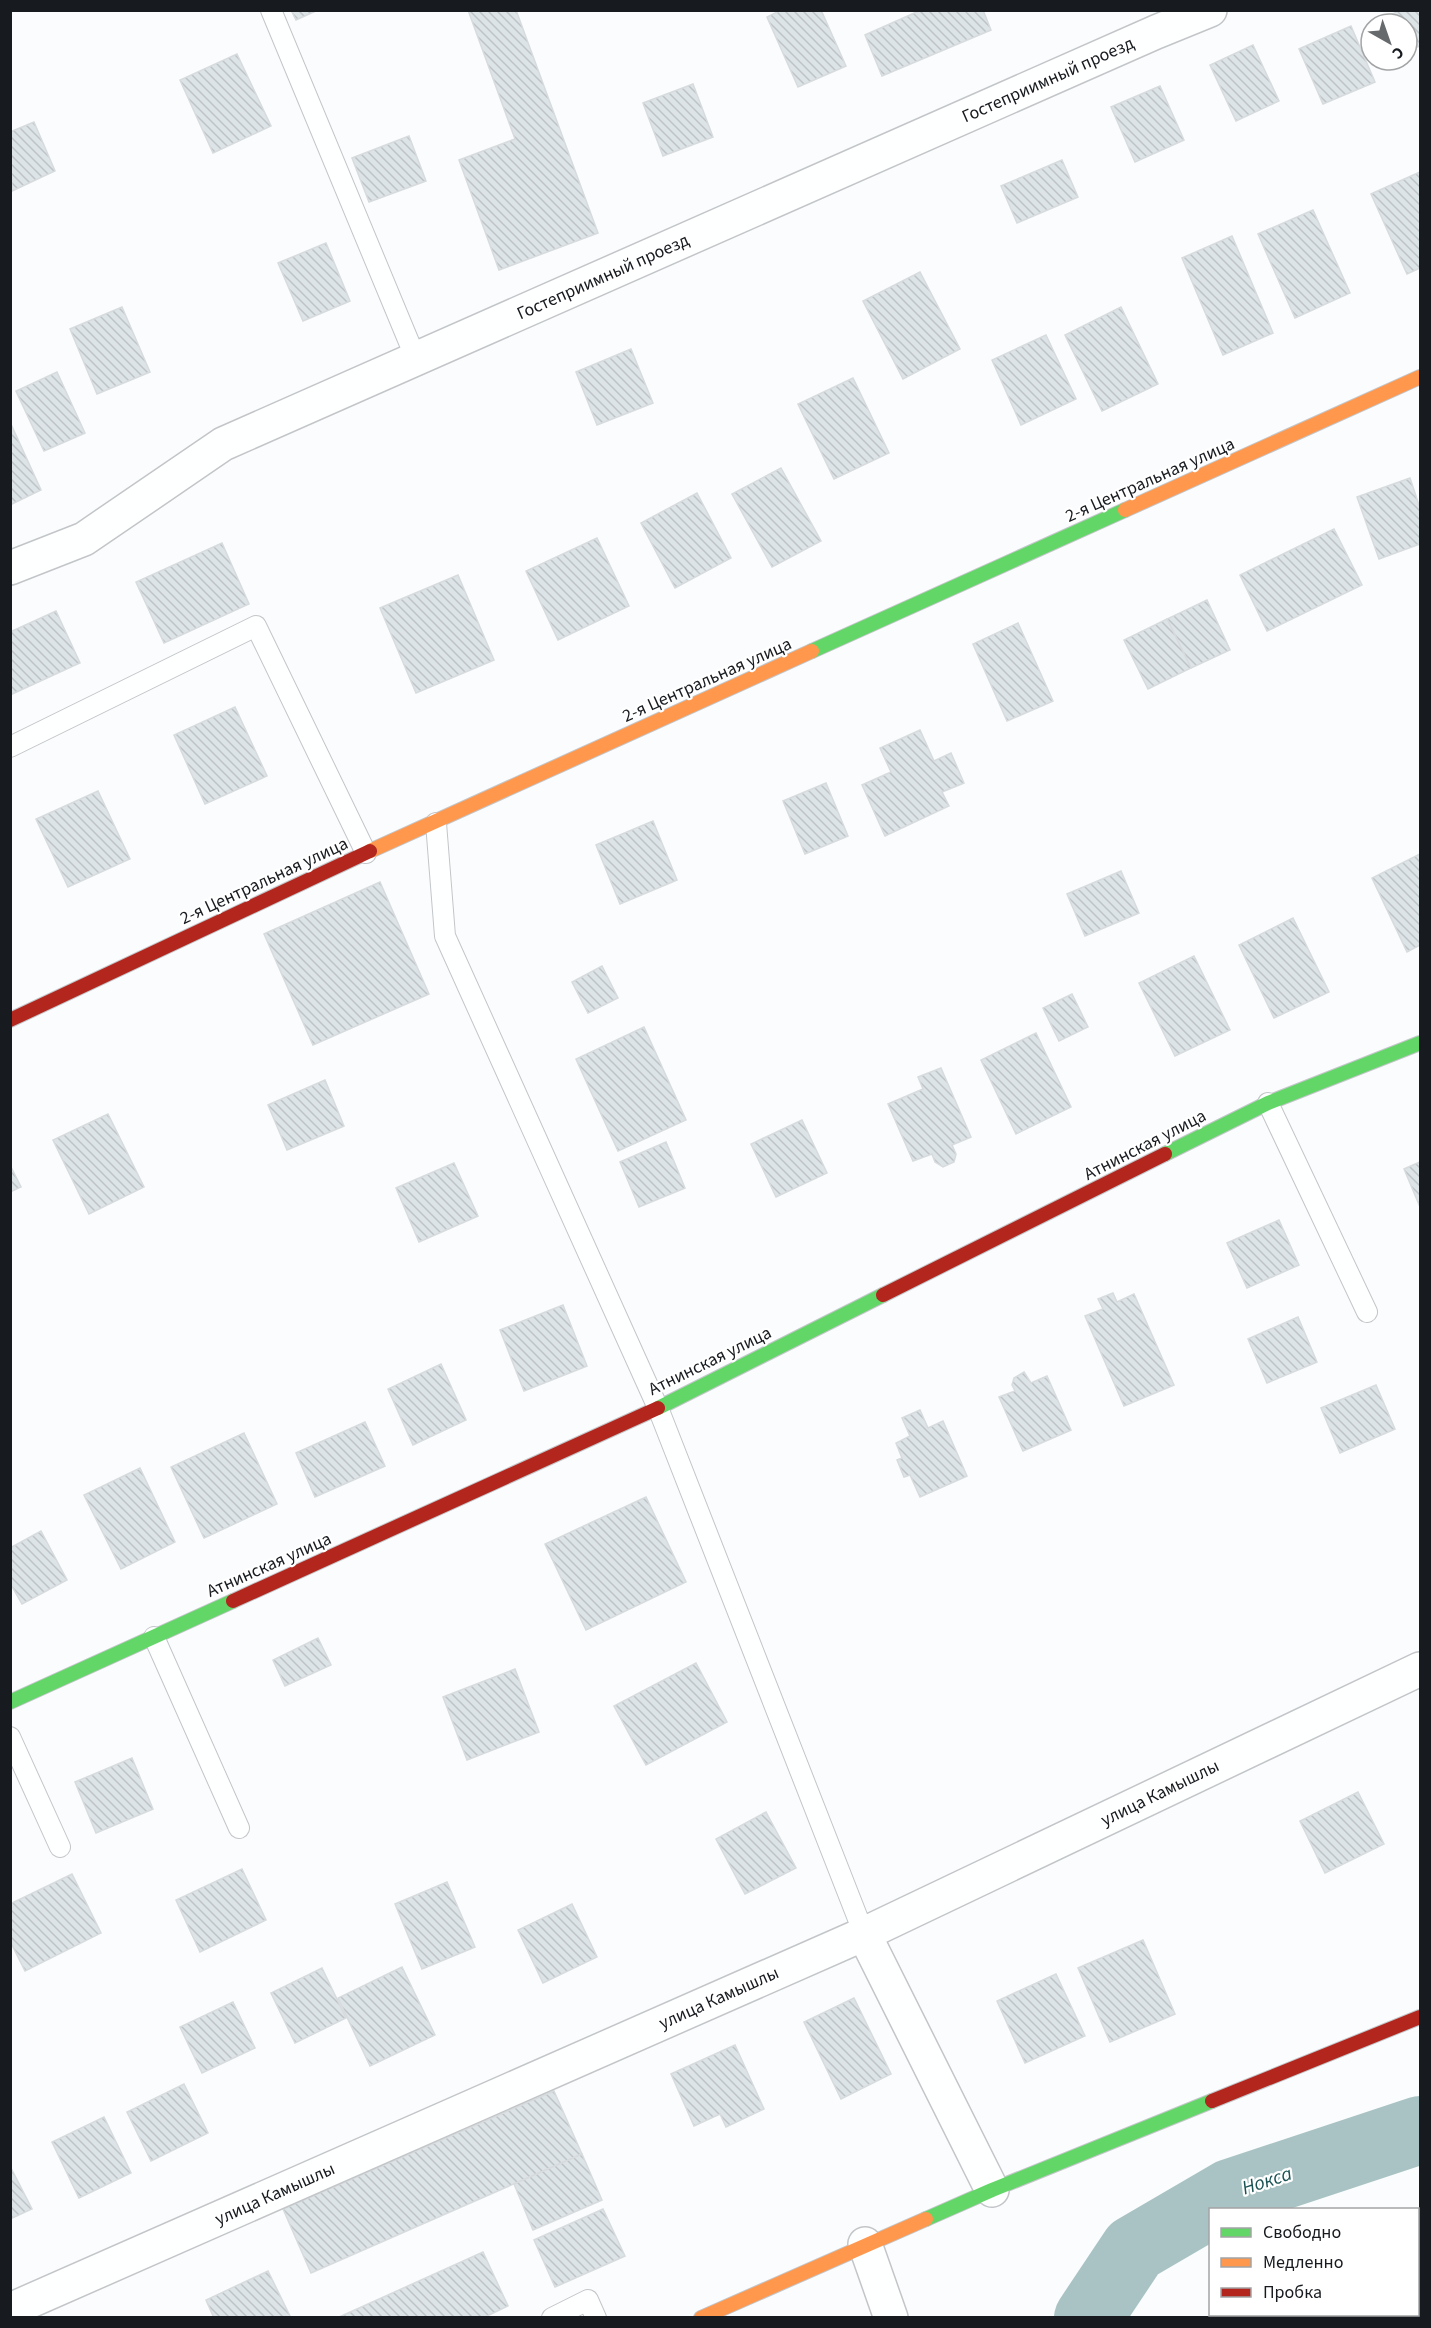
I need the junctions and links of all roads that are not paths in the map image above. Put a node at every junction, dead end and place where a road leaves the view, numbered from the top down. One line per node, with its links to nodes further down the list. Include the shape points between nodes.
1 (272, 10): 3 (lane)
2 (1210, 10): 3 (street, Гостеприимный проезд)
3 (416, 359): 5 (street, Гостеприимный проезд, via 223,444 84,540)
4 (1420, 377): 7 (street, 2-я Центральная улица)
5 (10, 568)
6 (10, 747): 8 (lane, via 256,626)
7 (436, 823): 8 (street, 2-я Центральная улица); 13 (lane, via 445,936)
8 (366, 853): 9 (street, 2-я Центральная улица)
9 (10, 1020)
10 (1420, 1043): 11 (street, Атнинская улица)
11 (1268, 1103): 12 (lane); 13 (street, Атнинская улица)
12 (1367, 1312)
13 (658, 1408): 14 (street, Атнинская улица); 20 (lane)
14 (154, 1637): 16 (street, Атнинская улица); 18 (lane)
15 (1420, 1669): 20 (street, улица Камышлы)
16 (10, 1702)
17 (10, 1737): 19 (lane)
18 (239, 1828)
19 (60, 1847)
20 (864, 1934): 22 (street); 24 (street, улица Камышлы)
21 (1420, 2017): 22 (street)
22 (992, 2190): 23 (street)
23 (865, 2244): 27 (street); 28 (street)
24 (10, 2310)
25 (552, 2318): 26 (lane, via 588,2300)
26 (596, 2318)
27 (701, 2318)
28 (891, 2318)

